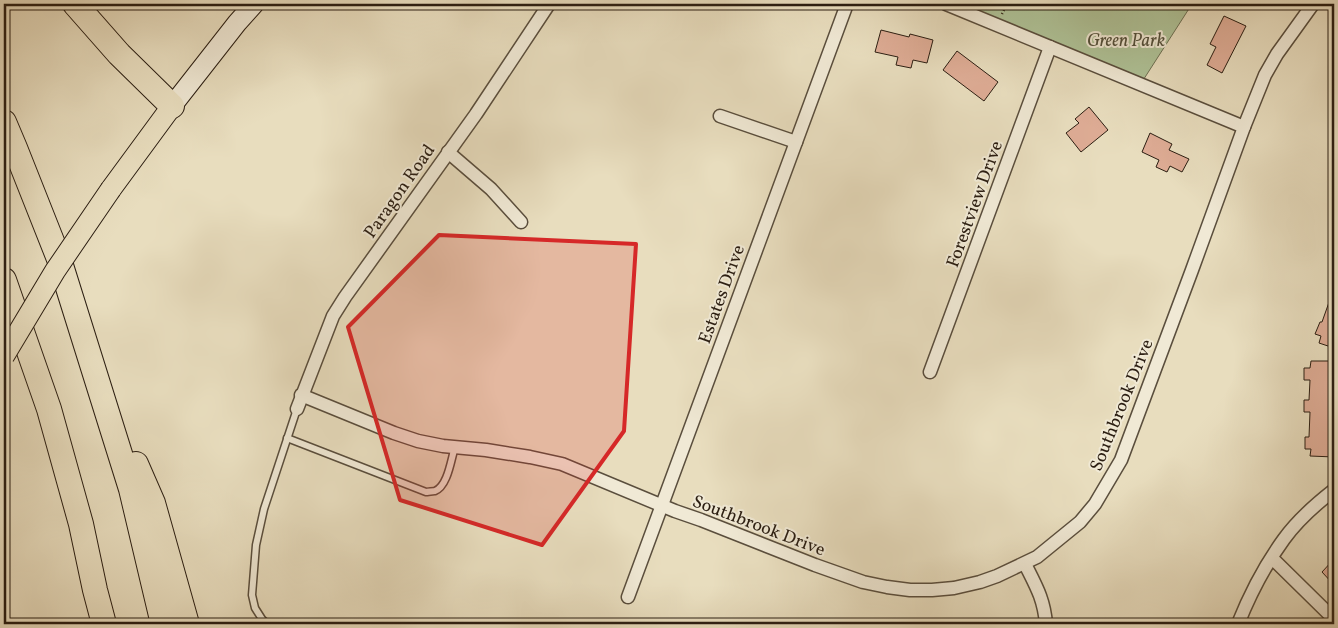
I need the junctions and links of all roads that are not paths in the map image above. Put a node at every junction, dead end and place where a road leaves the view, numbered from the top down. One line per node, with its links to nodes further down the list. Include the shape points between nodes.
1 (75, 4): 8 (highway, via 119,54)
2 (254, 4): 8 (main road)
3 (548, 4): 13 (street, Paragon Road)
4 (847, 4): 12 (street, Estates Drive)
5 (946, 4): 7 (street)
6 (1313, 4): 11 (street, Southbrook Drive, via 1265,75)
7 (1050, 47): 11 (street); 18 (street, Forestview Drive)
8 (172, 106): 17 (main road, bridge, via 55,271)
9 (720, 116): 12 (street)
10 (4, 122): 16 (highway, via 59,259)
11 (1244, 127): 26 (street, Southbrook Drive, via 1121,460 1095,504 1080,522 1049,549)
12 (796, 142): 24 (street, Estates Drive)
13 (448, 152): 14 (street, via 491,189); 19 (street, Paragon Road, via 333,316)
14 (522, 222)
15 (4, 280): 27 (highway, via 49,409 82,524)
16 (88, 351): 32 (highway, via 130,489); 33 (highway, via 153,503)
17 (4, 356)
18 (930, 372)
19 (301, 395): 20 (street, Paragon Road); 22 (street, Southbrook Drive, via 394,433)
20 (297, 408): 21 (lane)
21 (287, 438): 22 (lane, via 426,492 442,486); 34 (lane, via 256,545 252,596 255,608)
22 (455, 447): 24 (street, Southbrook Drive, via 562,464)
23 (1334, 490): 25 (street, via 1302,518)
24 (662, 506): 26 (street, Southbrook Drive, via 814,565 887,587 918,590 954,588 980,582); 28 (street, Estates Drive)
25 (1272, 558): 29 (street); 36 (street)
26 (1025, 564): 35 (street, via 1041,596)
27 (95, 590): 30 (highway); 31 (highway)
28 (628, 597)
29 (1334, 619)
30 (99, 624)
31 (104, 624)
32 (163, 624)
33 (187, 624)
34 (267, 624)
35 (1046, 624)
36 (1238, 624)

